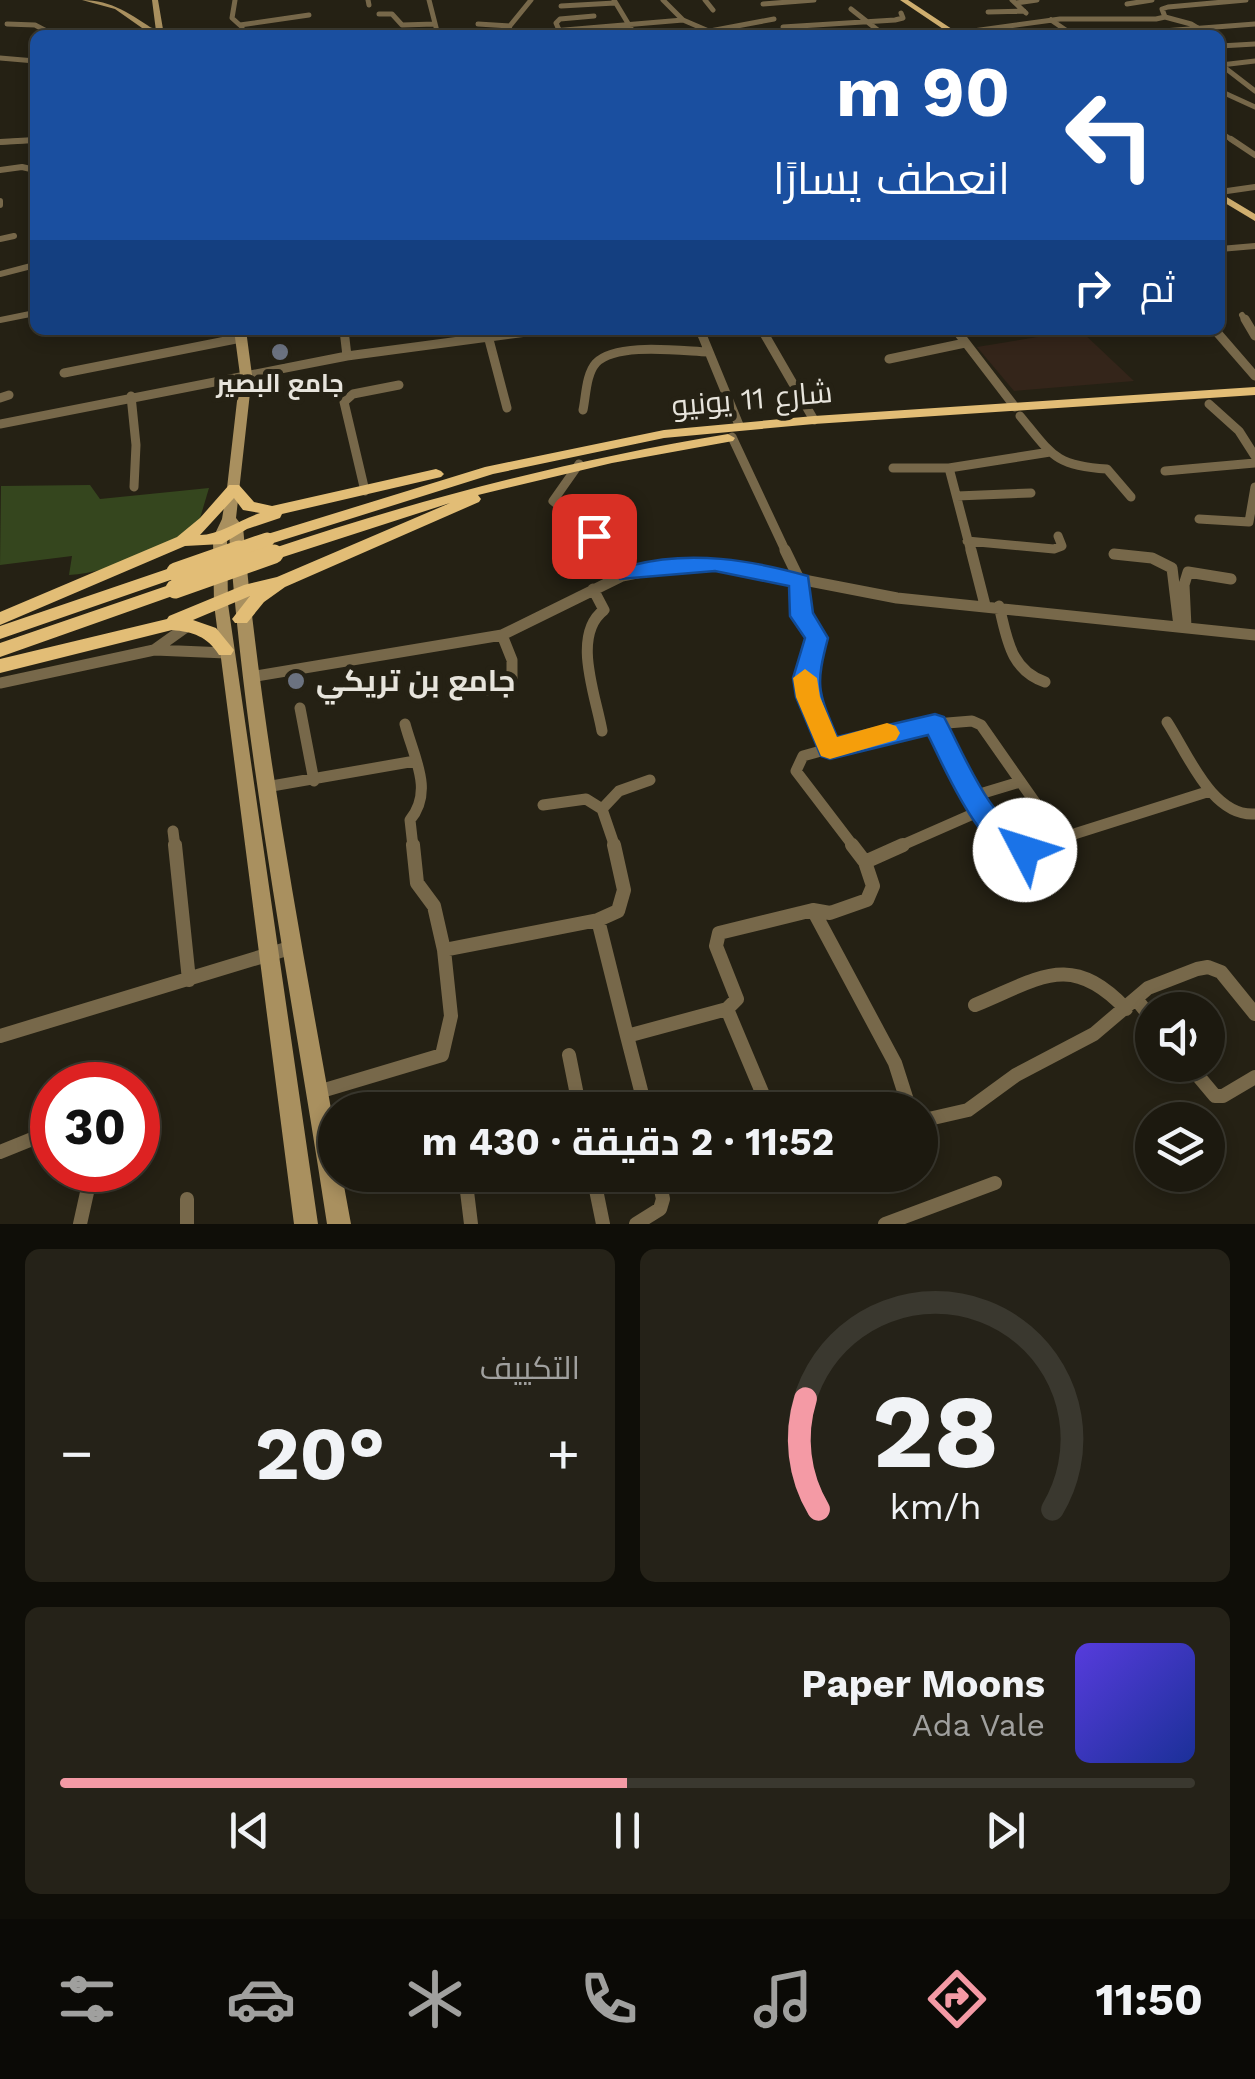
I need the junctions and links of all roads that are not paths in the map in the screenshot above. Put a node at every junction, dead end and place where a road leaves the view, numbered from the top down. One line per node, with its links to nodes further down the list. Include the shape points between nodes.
1 (85, 0): 19 (main road)
2 (155, 0): 50 (main road)
3 (235, 0): 43 (street, via 232,18)
4 (429, 0): 39 (street)
5 (530, 0): 44 (street)
6 (663, 0): 33 (street)
7 (704, 0): 24 (street)
8 (804, 0): 9 (street); 17 (street)
9 (814, 0)
10 (903, 0): 62 (main road)
11 (910, 0): 63 (main road)
12 (1036, 0): 18 (street)
13 (1152, 0): 20 (street)
14 (1162, 0): 22 (street)
15 (1246, 0): 22 (street)
16 (615, 1): 21 (street); 41 (street)
17 (761, 2): 32 (street)
18 (1014, 2): 25 (street)
19 (118, 4): 50 (main road)
20 (1127, 4)
21 (560, 6)
22 (1176, 6): 31 (street, via 1162,9)
23 (852, 9): 36 (street)
24 (713, 10)
25 (1024, 11): 26 (street); 37 (street)
26 (988, 12)
27 (901, 13): 36 (street, via 901,20)
28 (379, 14): 39 (street, via 391,14 402,25)
29 (308, 15): 43 (street)
30 (594, 16): 54 (street, via 560,19)
31 (1165, 17): 34 (street); 48 (street)
32 (774, 19): 46 (street); 59 (street)
33 (684, 20): 35 (street); 58 (street)
34 (1051, 20): 37 (street); 67 (street)
35 (651, 22): 41 (street); 57 (street)
36 (866, 22): 46 (street); 61 (street)
37 (1034, 22): 45 (street)
38 (7, 24): 49 (street)
39 (436, 24): 52 (street)
40 (478, 24): 44 (street)
41 (628, 24): 55 (street); 56 (street)
42 (1255, 24): 48 (street)
43 (240, 26): 51 (street)
44 (510, 26): 53 (street)
45 (1014, 26): 47 (street); 66 (street)
46 (783, 27): 60 (street)
47 (1001, 28): 64 (street); 65 (street)
48 (1200, 28): 68 (street); 69 (street)
49 (44, 30)
50 (154, 30)
51 (241, 30)
52 (437, 30)
53 (510, 30)
54 (559, 30)
55 (587, 30)
56 (631, 30)
57 (673, 30)
58 (708, 30)
59 (715, 30)
60 (786, 30)
61 (877, 30)
62 (952, 30)
63 (953, 30)
64 (987, 30)
65 (1005, 30)
66 (1015, 30)
67 (1066, 30)
68 (1164, 30)
69 (1203, 30)
70 (1255, 44): 71 (street)
71 (1225, 45)
72 (1225, 48): 76 (street)
73 (0, 58): 74 (street)
74 (30, 60)
75 (1255, 61): 76 (street)
76 (1245, 62): 77 (street)
77 (1225, 64)
78 (1225, 67): 79 (street)
79 (1255, 91)
80 (1225, 94): 81 (street)
81 (1255, 110)
82 (1225, 135): 85 (street)
83 (30, 140): 84 (street)
84 (0, 142)
85 (1255, 155)
86 (30, 163): 87 (street)
87 (24, 167): 88 (street); 89 (street)
88 (30, 169)
89 (0, 170)
90 (1255, 187): 91 (street)
91 (1225, 196)
92 (1225, 201): 93 (main road)
93 (1254, 220)
94 (14, 236): 95 (street)
95 (0, 239)
96 (1255, 246): 97 (street)
97 (1225, 249)
98 (30, 266): 99 (street)
99 (0, 274)
100 (30, 314): 102 (street)
101 (1242, 315): 112 (street)
102 (0, 320)
103 (236, 335): 117 (street)
104 (241, 335): 118 (main road)
105 (345, 335): 115 (street)
106 (470, 335): 115 (street)
107 (488, 335): 125 (street)
108 (702, 335): 114 (street)
109 (765, 335): 128 (street)
110 (959, 335): 113 (street)
111 (1220, 335): 119 (street)
112 (1255, 336)
113 (965, 343): 116 (street); 127 (street)
114 (708, 352): 126 (street, via 604,356 592,370); 130 (street)
115 (347, 356): 118 (street)
116 (889, 359)
117 (64, 373)
118 (246, 375): 122 (street); 139 (main road)
119 (1255, 376)
120 (399, 385): 140 (street, via 345,398)
121 (1255, 391): 127 (highway, شارع 11 يونيو)
122 (131, 396): 129 (street); 138 (street)
123 (1255, 401): 124 (highway, شارع 11 يونيو)
124 (1209, 404): 127 (highway, شارع 11 يونيو); 132 (street)
125 (507, 408)
126 (583, 410)
127 (1018, 411): 128 (highway, شارع 11 يونيو); 130 (highway, شارع 11 يونيو); 131 (street)
128 (814, 420): 130 (highway, شارع 11 يونيو)
129 (0, 424)
130 (736, 431): 133 (highway, شارع 11 يونيو); 155 (street)
131 (1050, 452): 135 (street); 143 (street, via 1077,470 1108,469)
132 (1255, 459): 136 (street)
133 (570, 461): 140 (highway, via 488,463); 152 (street, via 554,501 572,516 575,533 604,538); 154 (highway, شارع 11 يونيو, bridge); 157 (highway, via 279,582 253,586)
134 (893, 468): 135 (street)
135 (949, 468): 142 (street)
136 (1164, 471)
137 (1255, 487): 145 (street, via 1248,522)
138 (134, 488)
139 (234, 488): 144 (highway, via 256,509); 146 (highway); 147 (main road)
140 (365, 491): 144 (highway)
141 (1031, 493): 142 (street)
142 (958, 496): 150 (street)
143 (1130, 497)
144 (294, 508): 147 (highway)
145 (1199, 518)
146 (206, 522): 147 (highway); 149 (highway)
147 (228, 528): 149 (highway); 157 (main road)
148 (1058, 536): 150 (street, via 1062,546 1054,549)
149 (183, 541): 160 (highway)
150 (967, 541): 158 (street)
151 (1114, 554): 163 (street, via 1155,558 1172,568)
152 (628, 574): 155 (street, via 715,564); 156 (street)
153 (1232, 579): 163 (street, via 1188,572)
154 (176, 580): 164 (highway); 167 (highway)
155 (800, 581): 158 (street); 179 (street, via 801,616 816,638 805,678 808,697)
156 (593, 590): 166 (street); 178 (street, via 604,610 592,619 586,643)
157 (239, 605): 162 (highway); 169 (main road); 170 (main road)
158 (985, 605): 159 (street)
159 (999, 606): 163 (street); 172 (street, via 1015,663)
160 (0, 619)
161 (188, 625): 162 (highway); 168 (street); 169 (highway, via 212,633)
162 (156, 626): 171 (highway)
163 (1182, 627): 165 (street)
164 (0, 634)
165 (1255, 635)
166 (502, 636): 170 (street); 173 (street, via 512,679 483,691)
167 (0, 650)
168 (154, 650): 169 (street); 171 (street)
169 (226, 652): 198 (main road)
170 (249, 677): 184 (main road)
171 (1, 680)
172 (1045, 682)
173 (459, 688)
174 (300, 708): 182 (street)
175 (1166, 722): 185 (street)
176 (405, 724): 180 (street)
177 (935, 724): 179 (street); 183 (street, via 981,725); 186 (street)
178 (602, 731)
179 (830, 749): 193 (street, via 802,756 796,771)
180 (415, 761): 182 (street); 197 (street, via 422,790 422,804 410,820 417,883 434,906)
181 (650, 780): 188 (street, via 619,791)
182 (314, 781): 184 (street)
183 (1020, 782): 186 (street); 192 (street)
184 (266, 787): 196 (main road)
185 (1210, 792): 190 (street, via 1231,813); 192 (street)
186 (970, 796): 189 (street)
187 (544, 805): 188 (street, via 586,799)
188 (602, 809): 195 (street, via 624,904)
189 (980, 811): 192 (street, via 1016,847); 193 (street)
190 (1255, 814)
191 (172, 831): 199 (street)
192 (1060, 838)
193 (866, 862): 194 (street, via 871,896 830,913)
194 (813, 910): 203 (street, via 719,933 716,946 737,999); 214 (street)
195 (598, 920): 197 (street); 206 (street)
196 (294, 947): 198 (street); 210 (main road)
197 (444, 950): 210 (street, via 452,1011 442,1055)
198 (268, 955): 199 (street); 227 (main road)
199 (189, 980): 205 (street)
200 (1131, 1004): 201 (street, via 1074,970); 202 (street); 204 (street, via 1148,988 1208,967 1230,979); 215 (street, via 968,1110)
201 (975, 1005)
202 (1135, 1007)
203 (728, 1009): 206 (street); 213 (street)
204 (1255, 1014)
205 (0, 1036)
206 (627, 1036): 212 (street)
207 (569, 1055): 211 (street)
208 (1255, 1077): 209 (street, via 1223,1096)
209 (1203, 1082)
210 (318, 1092)
211 (576, 1092)
212 (641, 1092)
213 (762, 1092)
214 (904, 1092)
215 (938, 1117)
216 (30, 1140): 217 (street)
217 (0, 1152)
218 (995, 1183): 232 (street)
219 (87, 1192): 225 (street)
220 (333, 1192): 228 (main road)
221 (467, 1192): 229 (street)
222 (596, 1192): 230 (street)
223 (662, 1192): 231 (street, via 660,1209)
224 (187, 1200): 226 (street)
225 (80, 1224)
226 (187, 1224)
227 (306, 1224)
228 (338, 1224)
229 (472, 1224)
230 (603, 1224)
231 (636, 1224)
232 (884, 1224)

